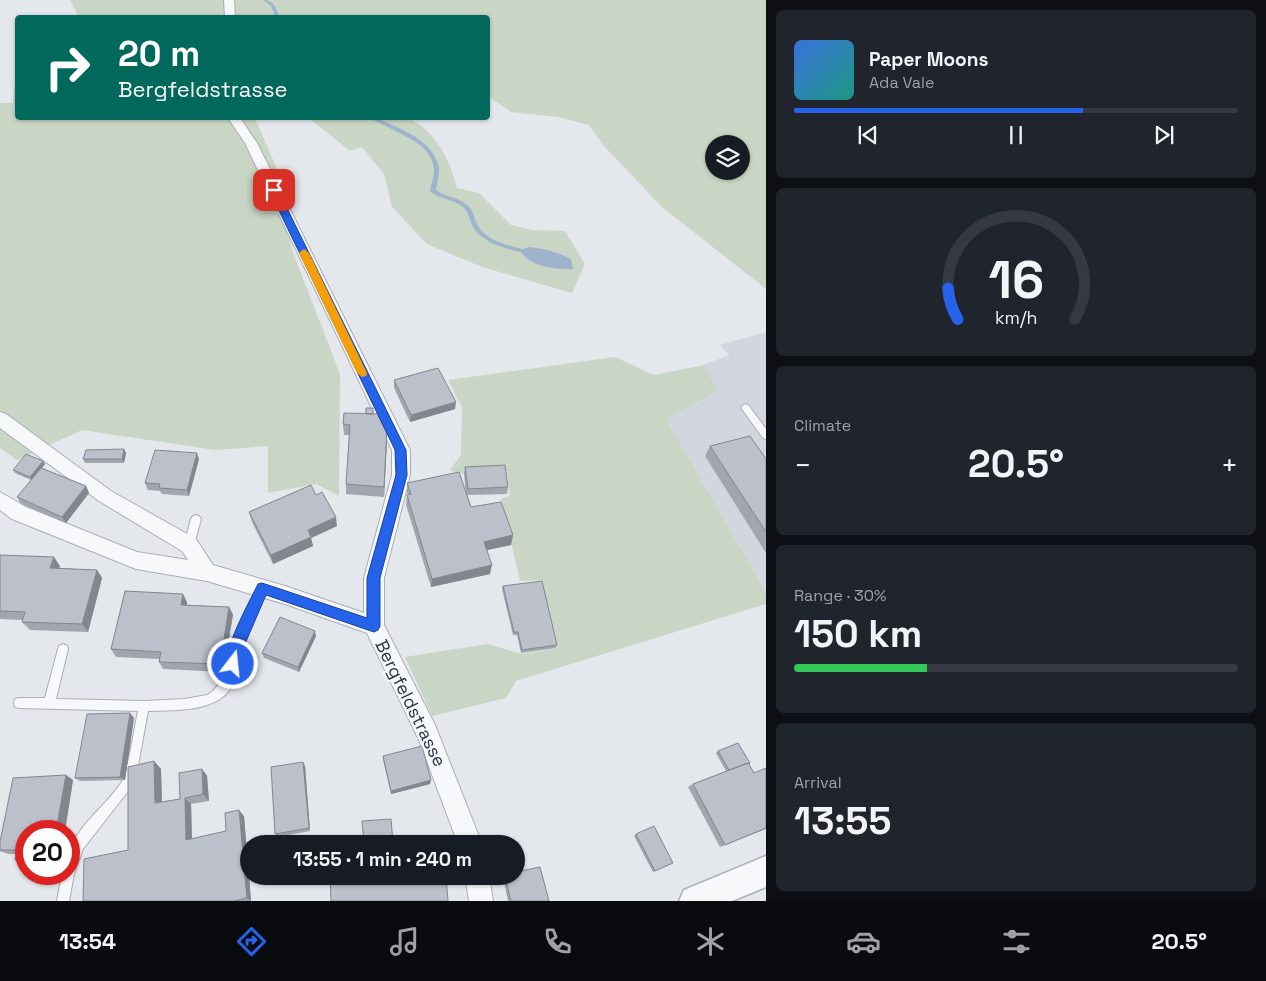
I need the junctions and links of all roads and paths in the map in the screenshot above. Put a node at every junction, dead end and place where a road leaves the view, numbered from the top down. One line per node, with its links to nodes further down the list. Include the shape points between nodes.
1 (229, 0): 2 (street)
2 (230, 15)
3 (235, 120): 12 (street, via 251,143 401,450 401,475 374,578)
4 (745, 408): 6 (lane)
5 (0, 419): 9 (street, via 105,496)
6 (766, 436)
7 (0, 500): 10 (street, Bergfeldstrasse, via 19,513 136,560)
8 (196, 519): 9 (lane)
9 (189, 545): 10 (street)
10 (207, 572): 11 (street, Bergfeldstrasse)
11 (262, 588): 12 (street, Bergfeldstrasse); 16 (lane, via 237,646 224,689 208,700)
12 (374, 626): 17 (street, Bergfeldstrasse, via 438,755)
13 (63, 649): 15 (lane)
14 (19, 703): 15 (lane)
15 (49, 704): 16 (lane)
16 (144, 706): 18 (lane, via 125,786)
17 (467, 835)
18 (80, 843)
19 (766, 871): 24 (street)
20 (66, 885): 22 (lane)
21 (478, 885): 23 (street)
22 (63, 901)
23 (481, 901)
24 (695, 901)

